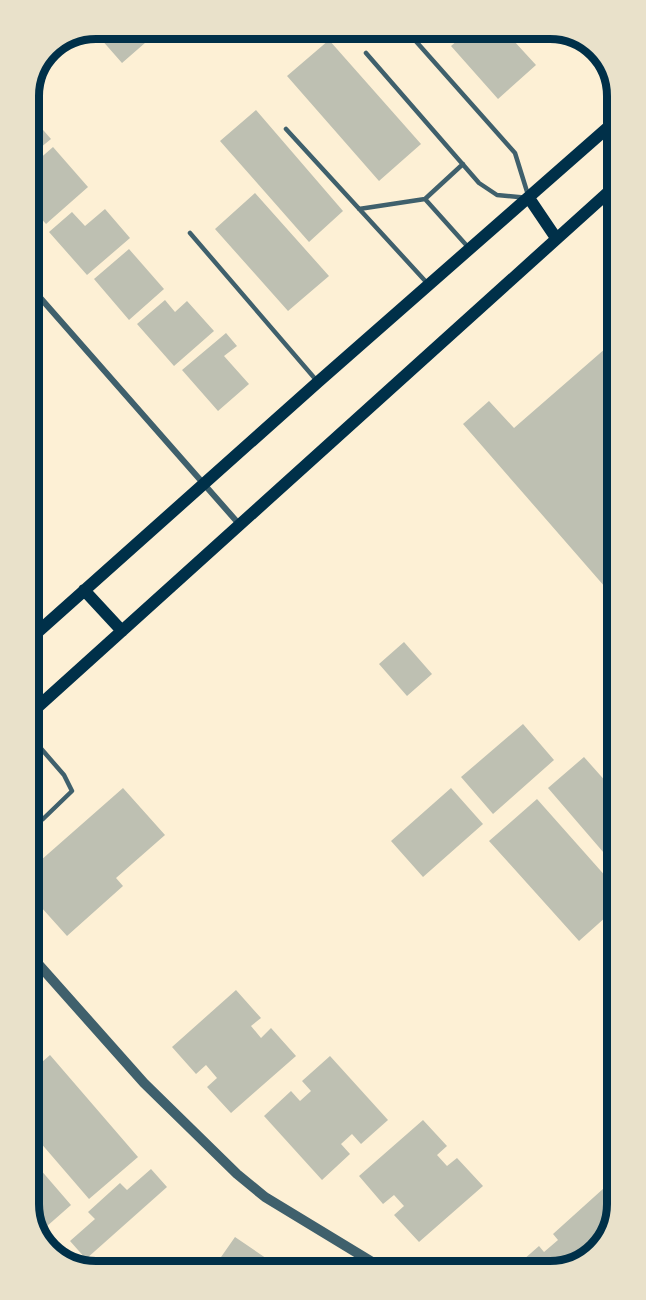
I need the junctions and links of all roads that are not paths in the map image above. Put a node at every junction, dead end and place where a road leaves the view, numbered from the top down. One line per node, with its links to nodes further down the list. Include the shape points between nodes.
1 (414, 39): 7 (lane, via 515,153)
2 (366, 53): 5 (lane)
3 (607, 128): 7 (main road)
4 (286, 129): 9 (lane)
5 (463, 164): 7 (lane, via 479,183 497,195); 8 (lane)
6 (607, 193): 11 (main road)
7 (528, 198): 11 (main road); 12 (main road)
8 (425, 199): 9 (lane); 12 (lane)
9 (359, 209): 13 (lane)
10 (190, 233): 15 (lane)
11 (556, 238): 17 (main road)
12 (470, 249): 13 (main road)
13 (428, 284): 15 (main road)
14 (39, 296): 16 (street)
15 (318, 382): 16 (main road)
16 (204, 484): 17 (street); 18 (main road)
17 (239, 524): 20 (main road)
18 (84, 590): 19 (main road); 20 (main road)
19 (39, 631)
20 (122, 631): 21 (main road)
21 (39, 705)
22 (39, 746): 23 (lane, via 72,790)
23 (39, 822)
24 (39, 965): 25 (street, via 144,1083 237,1174 265,1197)
25 (370, 1261)

